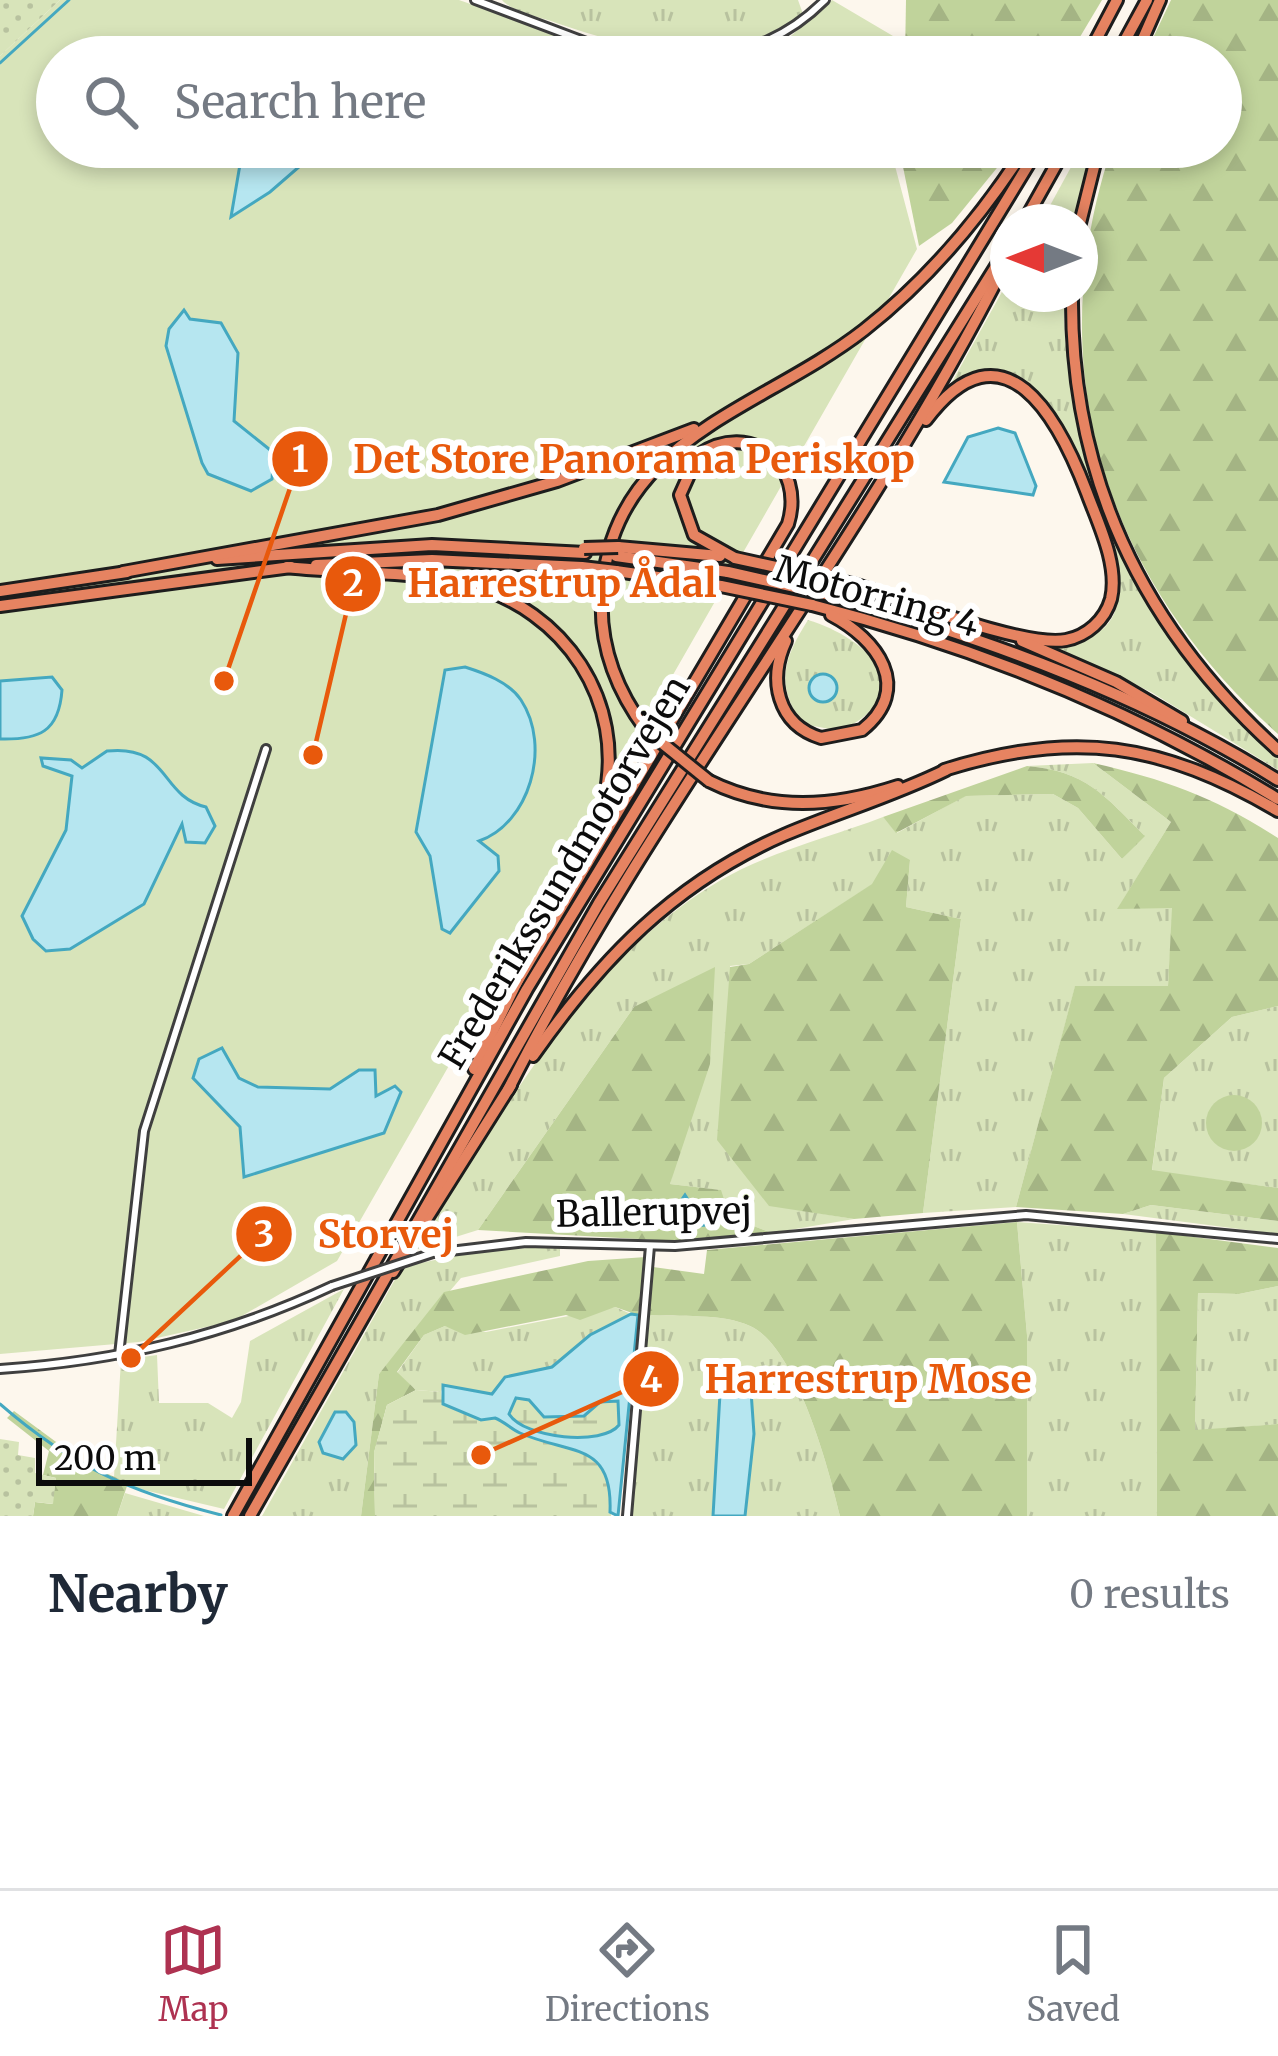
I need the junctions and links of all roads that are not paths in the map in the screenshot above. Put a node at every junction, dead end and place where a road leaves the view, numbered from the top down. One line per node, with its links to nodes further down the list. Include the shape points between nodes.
1 (475, 0): 6 (street)
2 (825, 0): 7 (street)
3 (1117, 0): 8 (highway)
4 (1147, 0): 9 (highway)
5 (1160, 0): 10 (highway)
6 (573, 36)
7 (778, 36)
8 (1098, 36)
9 (1127, 36)
10 (1144, 36)
11 (1011, 168): 20 (highway, via 966,232 888,310 815,365)
12 (1026, 168): 40 (highway, Frederikssundmotorvejen)
13 (1055, 168): 15 (highway)
14 (1094, 168): 16 (highway)
15 (1035, 204)
16 (1085, 204)
17 (990, 276): 43 (highway, Frederikssundmotorvejen, via 646,824)
18 (990, 290): 21 (highway)
19 (1073, 312): 33 (highway, via 1080,418 1118,540 1184,652)
20 (719, 418): 25 (highway, via 557,481 438,515); 34 (highway, bridge, via 645,479 605,562 607,652 623,695 646,730 709,782 747,797 806,805)
21 (892, 466): 28 (highway); 30 (highway, via 937,406 974,381 1027,388 1057,422 1105,545 1110,603 1091,629 1064,641)
22 (617, 552): 23 (highway); 25 (highway, Motorring 4, bridge, via 356,547); 31 (highway, Motorring 4, bridge, via 844,598 1071,674)
23 (735, 558): 30 (highway, bridge); 38 (highway, via 694,535 680,495 698,455 739,440 781,462 793,490 788,524)
24 (287, 567): 27 (highway, Motorring 4); 28 (highway, Motorring 4, bridge, via 432,560 582,567 721,586); 38 (highway, via 435,578 493,591 560,634 591,680 607,731 603,806)
25 (123, 572): 26 (highway, Motorring 4)
26 (0, 591)
27 (0, 607)
28 (806, 608): 29 (highway); 29 (highway, via 777,669 781,704 808,734 835,738 872,721 888,686 873,643); 39 (highway, via 659,832)
29 (834, 613): 36 (highway, Motorring 4, via 1063,688)
30 (986, 626): 31 (highway, via 1116,682)
31 (1202, 736): 35 (highway, Motorring 4)
32 (266, 749): 44 (street, via 144,1131)
33 (1278, 750)
34 (946, 770): 37 (highway, via 1031,748 1129,749 1205,772); 39 (highway, via 785,835 682,892 597,969)
35 (1278, 780)
36 (1278, 800)
37 (1278, 811)
38 (516, 984): 40 (highway)
39 (508, 1090): 43 (highway)
40 (451, 1121): 46 (highway, Frederikssundmotorvejen)
41 (1278, 1239): 42 (street, Ballerupvej, via 1026,1215)
42 (650, 1246): 44 (street, Ballerupvej, bridge, via 526,1242 433,1253 204,1338); 48 (street)
43 (365, 1308): 47 (highway, Frederikssundmotorvejen)
44 (119, 1355): 45 (street, Ballerupvej)
45 (0, 1369)
46 (233, 1516)
47 (250, 1516)
48 (627, 1516)

